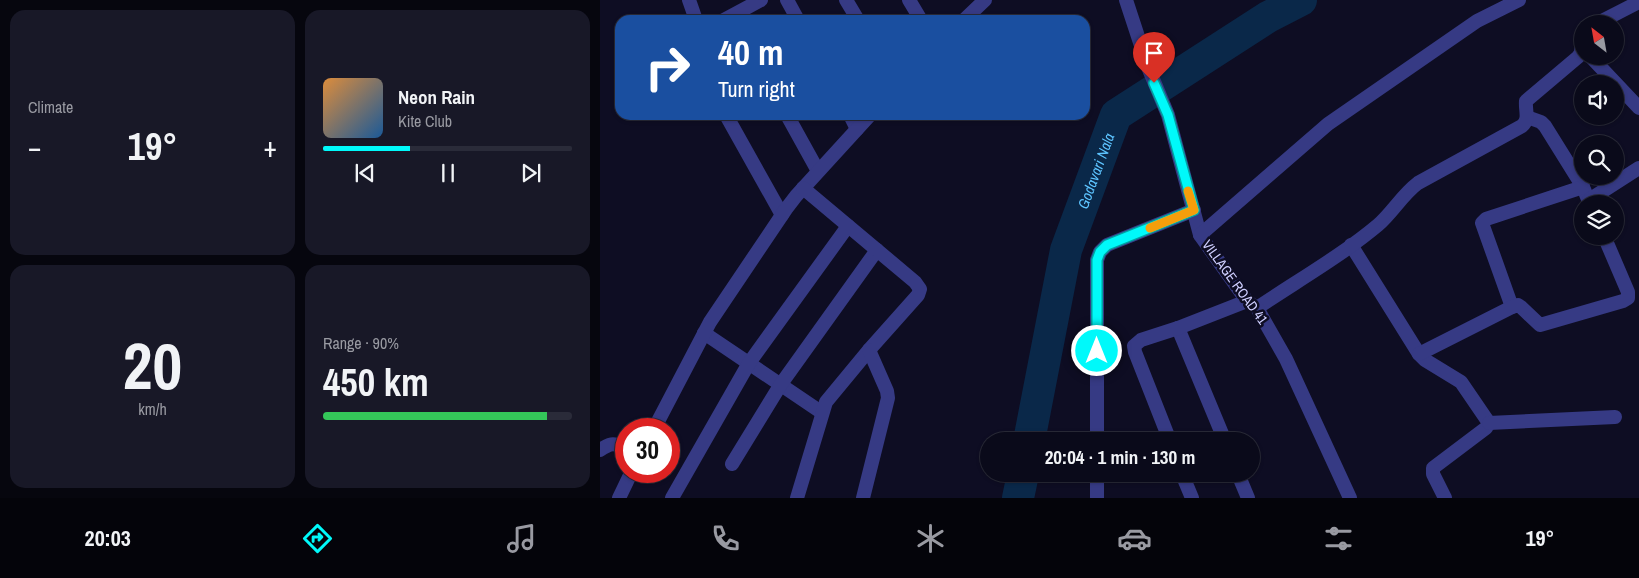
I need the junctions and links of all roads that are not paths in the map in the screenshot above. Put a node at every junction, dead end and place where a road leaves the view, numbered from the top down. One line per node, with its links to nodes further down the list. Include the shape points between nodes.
1 (689, 0): 10 (street)
2 (761, 0): 11 (street)
3 (787, 0): 12 (street)
4 (846, 0): 13 (street)
5 (909, 0): 14 (street)
6 (1126, 0): 32 (street, VILLAGE ROAD 41, via 1168,115)
7 (1519, 0): 35 (street, via 1477,20 1328,124)
8 (1639, 2): 16 (street)
9 (977, 3): 15 (street)
10 (694, 15)
11 (736, 15)
12 (795, 15)
13 (855, 15)
14 (918, 15)
15 (968, 15)
16 (1614, 15)
17 (1574, 60): 20 (street, via 1526,101)
18 (1598, 65): 19 (street)
19 (1639, 108)
20 (1527, 117): 28 (street, via 1543,123); 36 (street, via 1522,126 1418,183 1380,224)
21 (729, 120): 33 (street)
22 (791, 120): 27 (street)
23 (853, 120): 25 (street)
24 (865, 120): 25 (street)
25 (857, 128): 27 (street)
26 (1639, 168): 31 (street)
27 (818, 171): 29 (street)
28 (1582, 187): 30 (street); 40 (street, via 1482,223)
29 (803, 188): 33 (street); 34 (street)
30 (1586, 195)
31 (1599, 195)
32 (1194, 210): 35 (street, VILLAGE ROAD 41); 51 (street, via 1107,245 1100,252 1097,260)
33 (782, 215): 42 (street)
34 (848, 226): 38 (street); 45 (street)
35 (1200, 235): 39 (street, VILLAGE ROAD 41)
36 (1351, 245): 39 (street); 44 (street)
37 (1608, 245): 40 (street, via 1628,298 1540,324 1518,305)
38 (876, 250): 43 (street, via 920,289); 46 (street)
39 (1252, 304): 41 (street); 68 (street, VILLAGE ROAD 41, via 1286,358)
40 (1512, 307): 44 (street)
41 (1178, 328): 52 (street, via 1141,340 1134,346); 53 (street)
42 (704, 332): 45 (street); 49 (street)
43 (869, 350): 47 (street, via 833,392); 64 (street, via 888,398)
44 (1419, 354): 50 (street, via 1461,382)
45 (749, 363): 46 (street); 62 (street)
46 (781, 384): 47 (street); 56 (street)
47 (822, 412): 63 (street)
48 (1615, 416): 50 (street)
49 (660, 418)
50 (1489, 423): 69 (street, via 1433,468)
51 (1097, 432)
52 (1166, 432)
53 (1221, 432)
54 (615, 444): 55 (street)
55 (600, 450)
56 (732, 464)
57 (1097, 482): 65 (street)
58 (1185, 482): 66 (street)
59 (1241, 482): 67 (street)
60 (626, 483): 61 (street)
61 (619, 498)
62 (672, 498)
63 (797, 498)
64 (863, 498)
65 (1097, 498)
66 (1192, 498)
67 (1248, 498)
68 (1350, 498)
69 (1445, 498)

